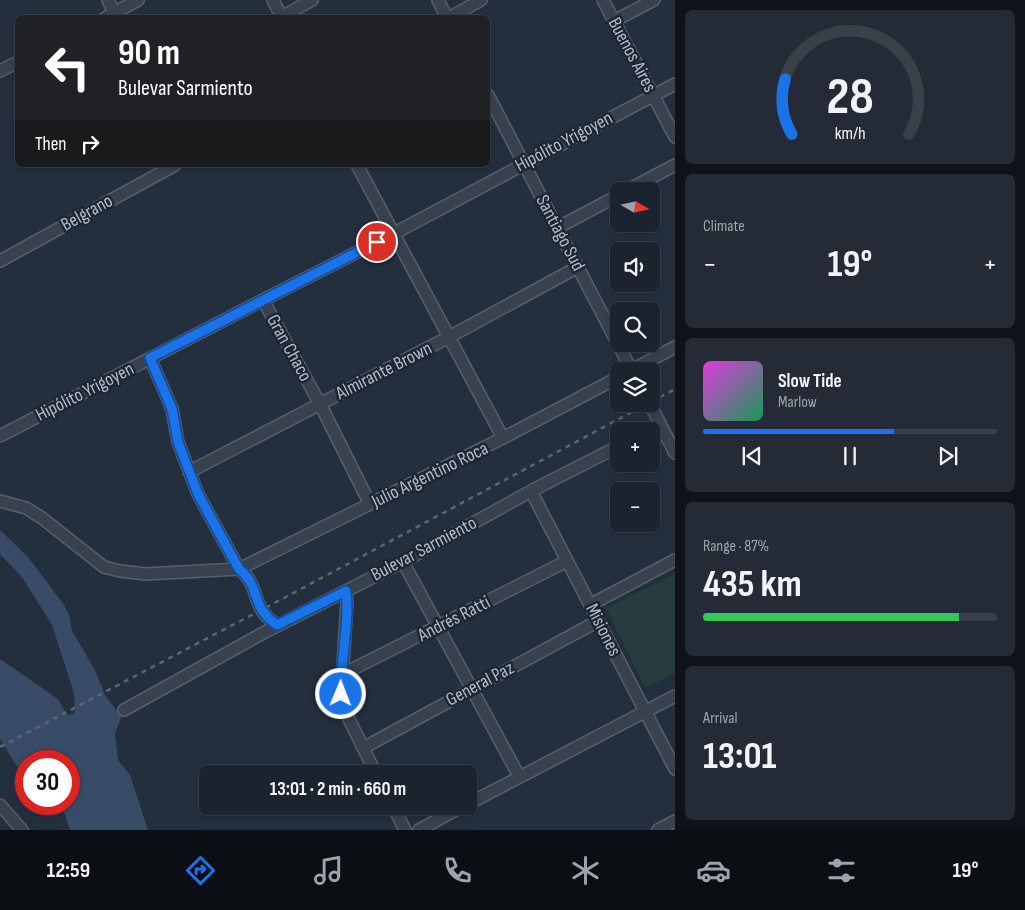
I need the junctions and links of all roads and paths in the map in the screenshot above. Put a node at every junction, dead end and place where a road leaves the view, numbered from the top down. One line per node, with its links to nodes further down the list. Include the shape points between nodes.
1 (108, 0): 9 (street)
2 (138, 0): 10 (street)
3 (273, 0): 11 (street)
4 (312, 0): 12 (street)
5 (438, 0): 13 (street)
6 (481, 0): 14 (street)
7 (603, 0): 15 (street, Buenos Aires)
8 (654, 0): 15 (street)
9 (112, 15)
10 (114, 15)
11 (280, 15)
12 (285, 15)
13 (446, 15)
14 (454, 15)
15 (614, 21): 19 (street, Buenos Aires)
16 (15, 64): 17 (street)
17 (0, 71)
18 (675, 84): 19 (street, Hipólito Yrigoyen)
19 (653, 95): 21 (street, Buenos Aires); 22 (street, Hipólito Yrigoyen)
20 (490, 99): 22 (street, Santiago Sud)
21 (675, 137)
22 (523, 163): 28 (street, Santiago Sud); 29 (street, Hipólito Yrigoyen)
23 (675, 165): 26 (street)
24 (171, 167): 30 (street, Belgrano)
25 (358, 167): 29 (street)
26 (643, 182)
27 (610, 200): 28 (street)
28 (557, 228): 31 (street, Santiago Sud)
29 (393, 234): 32 (street, Hipólito Yrigoyen); 33 (street)
30 (0, 261)
31 (578, 267): 33 (street, Almirante Brown); 36 (street, Santiago Sud)
32 (263, 300): 35 (street, Hipólito Yrigoyen); 39 (street, Gran Chaco)
33 (450, 337): 39 (street, Almirante Brown); 42 (street)
34 (675, 347): 37 (street)
35 (150, 358): 41 (street, Hipólito Yrigoyen); 45 (street, via 172,409 178,442)
36 (626, 362)
37 (648, 362)
38 (610, 382): 42 (street, Julio Argentino Roca)
39 (320, 404): 45 (street, Almirante Brown); 48 (street, Gran Chaco)
40 (660, 424): 44 (street)
41 (0, 436)
42 (503, 438): 48 (street, Julio Argentino Roca)
43 (610, 451): 46 (street, Bulevar Sarmiento)
44 (675, 453)
45 (189, 472): 52 (street)
46 (530, 491): 50 (street, Misiones); 51 (street, Bulevar Sarmiento)
47 (0, 500): 52 (street, via 26,508 104,566 120,571 154,574)
48 (370, 504): 52 (street, Julio Argentino Roca)
49 (675, 560): 54 (street)
50 (567, 561): 54 (street, Misiones); 57 (street, Andrés Ratti)
51 (403, 562): 53 (street, Bulevar Sarmiento); 57 (street)
52 (239, 569): 56 (street, via 248,576 263,614)
53 (346, 591): 56 (street, Bulevar Sarmiento); 58 (street)
54 (590, 605): 55 (street, Misiones)
55 (598, 621): 59 (street, General Paz); 62 (street, Misiones)
56 (277, 625): 61 (street, Bulevar Sarmiento)
57 (438, 628): 58 (street, Andrés Ratti); 59 (street)
58 (340, 675): 63 (street, via 343,707)
59 (471, 688): 63 (street, General Paz); 66 (street)
60 (675, 696): 62 (street)
61 (124, 710)
62 (645, 712): 65 (street, Misiones); 66 (street)
63 (363, 748): 64 (street)
64 (372, 765)
65 (675, 769)
66 (519, 776): 67 (street)
67 (477, 799)
68 (0, 805): 72 (street)
69 (398, 815): 73 (street)
70 (446, 815): 74 (street)
71 (675, 821): 75 (street)
72 (22, 830)
73 (405, 830)
74 (419, 830)
75 (658, 830)

